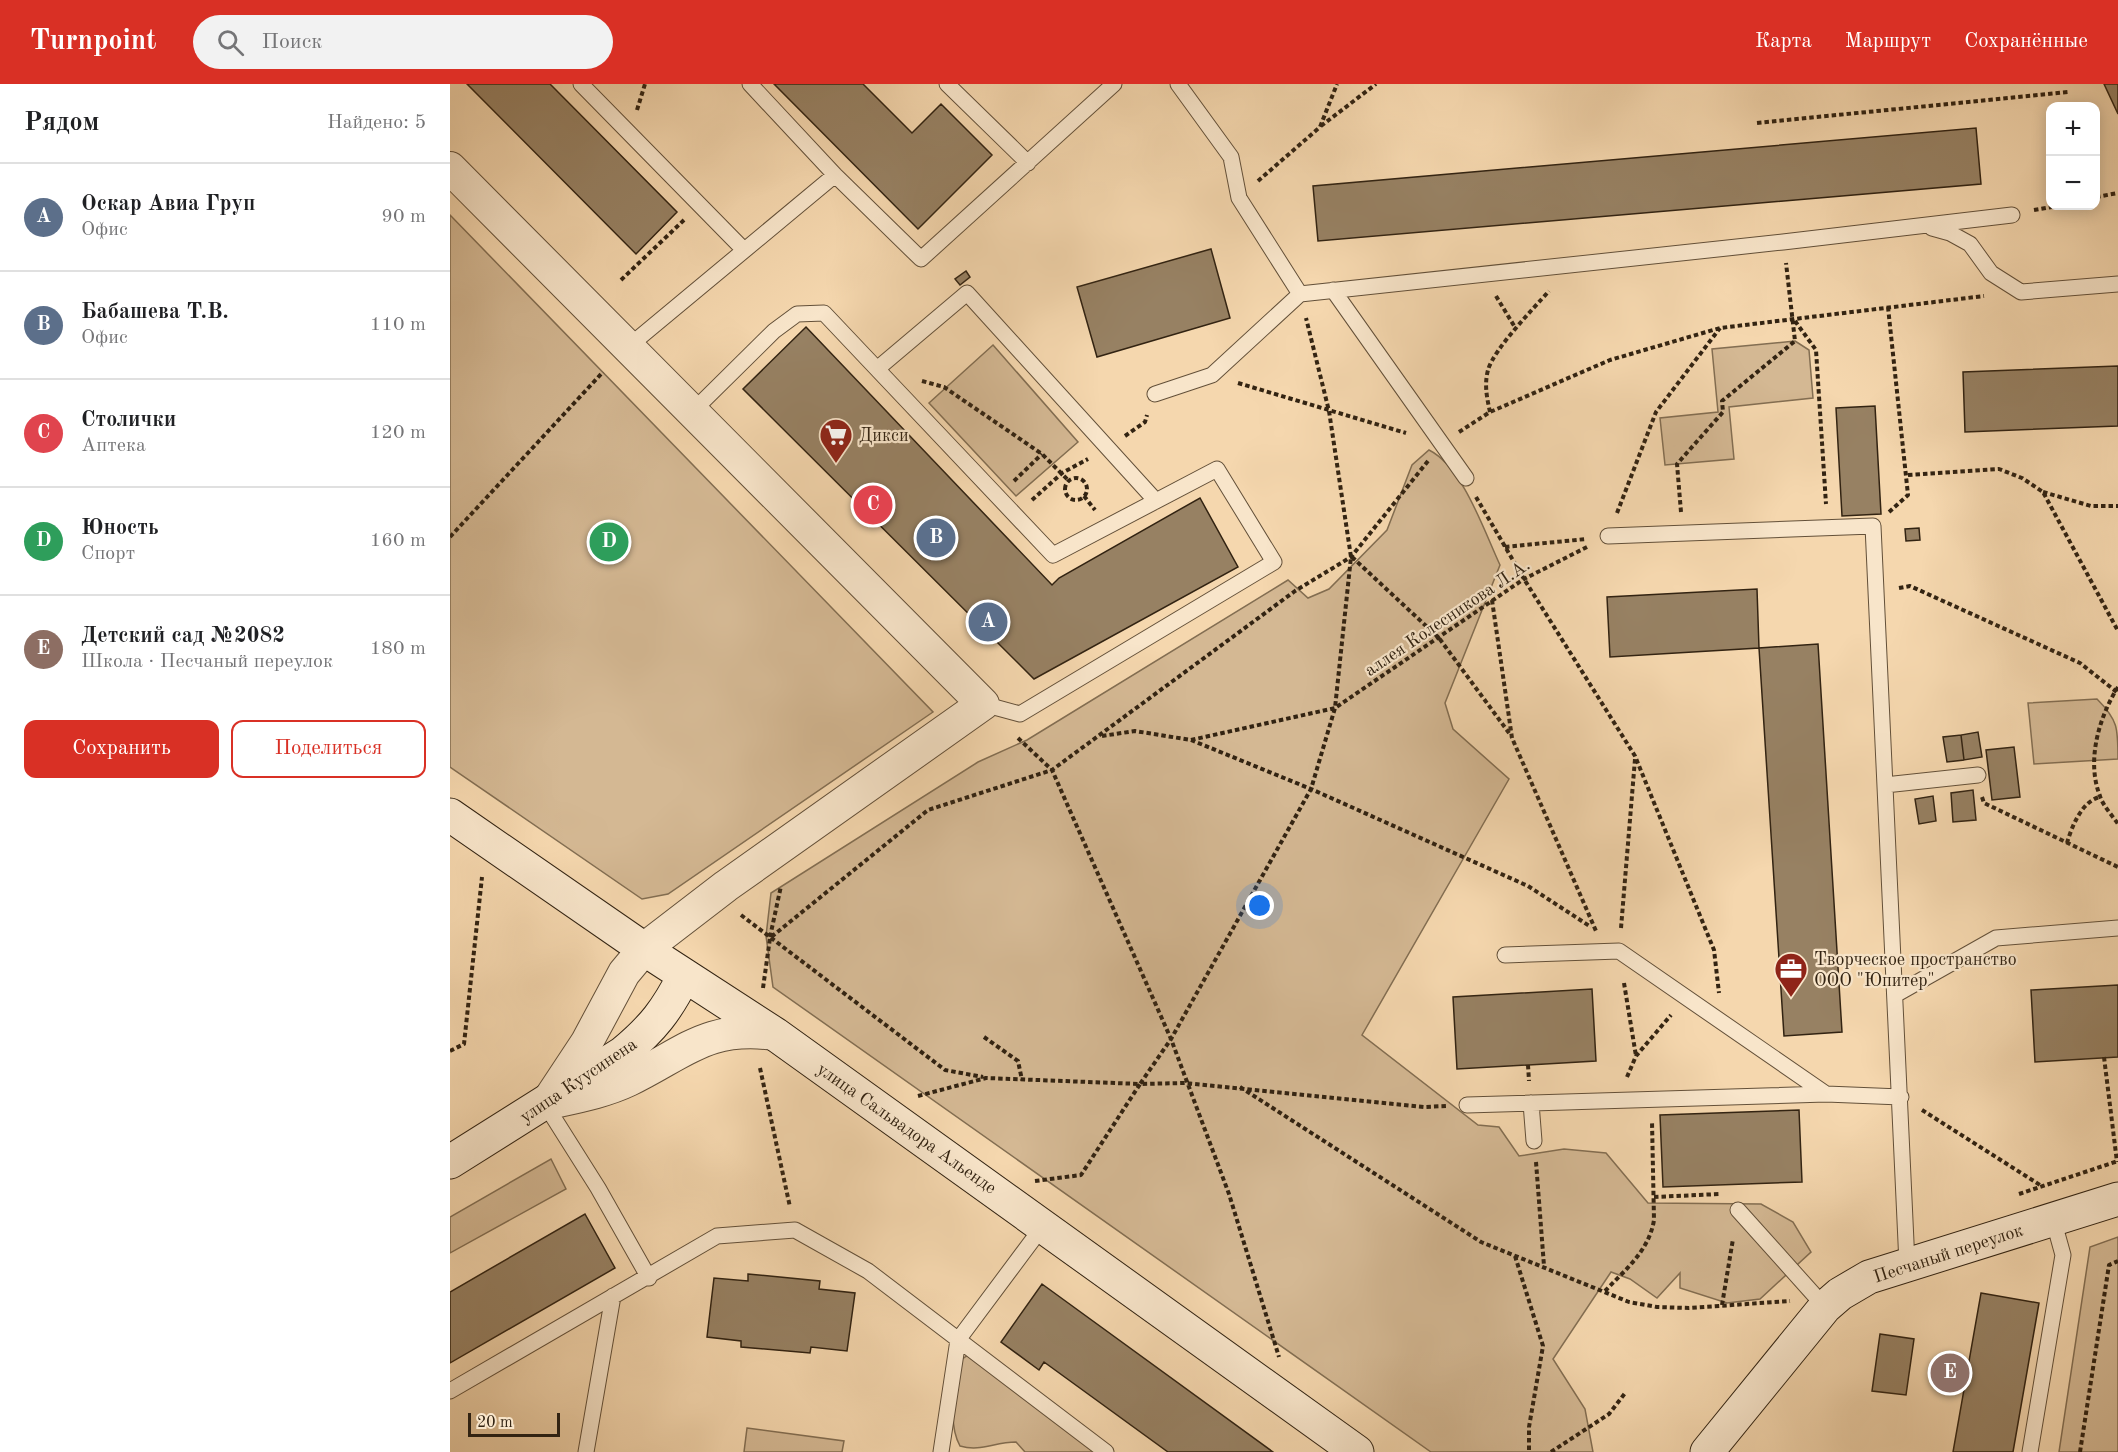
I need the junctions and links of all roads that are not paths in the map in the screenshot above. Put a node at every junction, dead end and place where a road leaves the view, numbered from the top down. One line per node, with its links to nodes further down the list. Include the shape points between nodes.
1 (581, 84): 11 (lane)
2 (750, 84): 8 (lane)
3 (947, 84): 6 (lane)
4 (1114, 84): 6 (lane)
5 (1178, 84): 14 (lane, via 1231,157 1239,198)
6 (1028, 163): 8 (lane, via 921,260)
7 (450, 168): 15 (street)
8 (835, 175): 11 (lane)
9 (2012, 215): 10 (lane)
10 (1926, 226): 12 (lane, via 1970,244 1991,273 2021,292); 13 (lane)
11 (744, 250): 15 (lane)
12 (2118, 284)
13 (1333, 290): 14 (lane); 19 (lane)
14 (1300, 294): 17 (lane, via 1212,375)
15 (628, 347): 18 (street)
16 (877, 369): 18 (lane, via 824,313 797,314 774,331); 20 (lane, via 1053,555); 20 (lane, via 967,292)
17 (1155, 394)
18 (692, 412): 22 (street)
19 (1466, 478)
20 (1156, 501): 22 (lane, via 1217,469 1274,562 1020,714)
21 (1608, 536): 24 (lane, via 1873,526)
22 (983, 704): 27 (street, via 726,886)
23 (1977, 775): 24 (lane)
24 (1885, 785): 30 (lane)
25 (450, 815): 27 (street, улица Сальвадора Альенде)
26 (2118, 928): 30 (lane, via 1996,938)
27 (644, 949): 29 (street, улица Сальвадора Альенде); 35 (street, via 624,973 587,1042)
28 (1505, 955): 32 (lane, via 1619,951)
29 (684, 976): 31 (street, улица Сальвадора Альенде); 35 (street, улица Куусинена, via 669,1006 649,1032 624,1053)
30 (1895, 995): 33 (lane)
31 (774, 1034): 35 (street, via 737,1031 709,1036 627,1081); 42 (street, улица Сальвадора Альенде)
32 (1826, 1094): 33 (lane); 34 (lane)
33 (1901, 1097): 43 (lane)
34 (1531, 1103): 36 (lane); 37 (lane)
35 (545, 1104): 38 (street, улица Куусинена); 44 (lane)
36 (1467, 1105)
37 (1534, 1141)
38 (450, 1162)
39 (2118, 1199): 41 (street, Песчаный переулок)
40 (1738, 1210): 46 (lane)
41 (2053, 1219): 43 (street, Песчаный переулок); 54 (lane, via 2063,1255)
42 (1043, 1227): 47 (lane); 52 (street, улица Сальвадора Альенде)
43 (1907, 1264): 46 (street, Песчаный переулок, via 1869,1277 1840,1294)
44 (648, 1278): 45 (lane); 47 (lane, via 717,1236 795,1230 868,1271)
45 (613, 1296): 48 (lane); 49 (lane)
46 (1817, 1298): 53 (street, Песчаный переулок)
47 (958, 1340): 50 (lane); 51 (lane)
48 (450, 1391)
49 (586, 1452)
50 (941, 1452)
51 (1106, 1452)
52 (1357, 1452)
53 (1707, 1452)
54 (2030, 1452)

